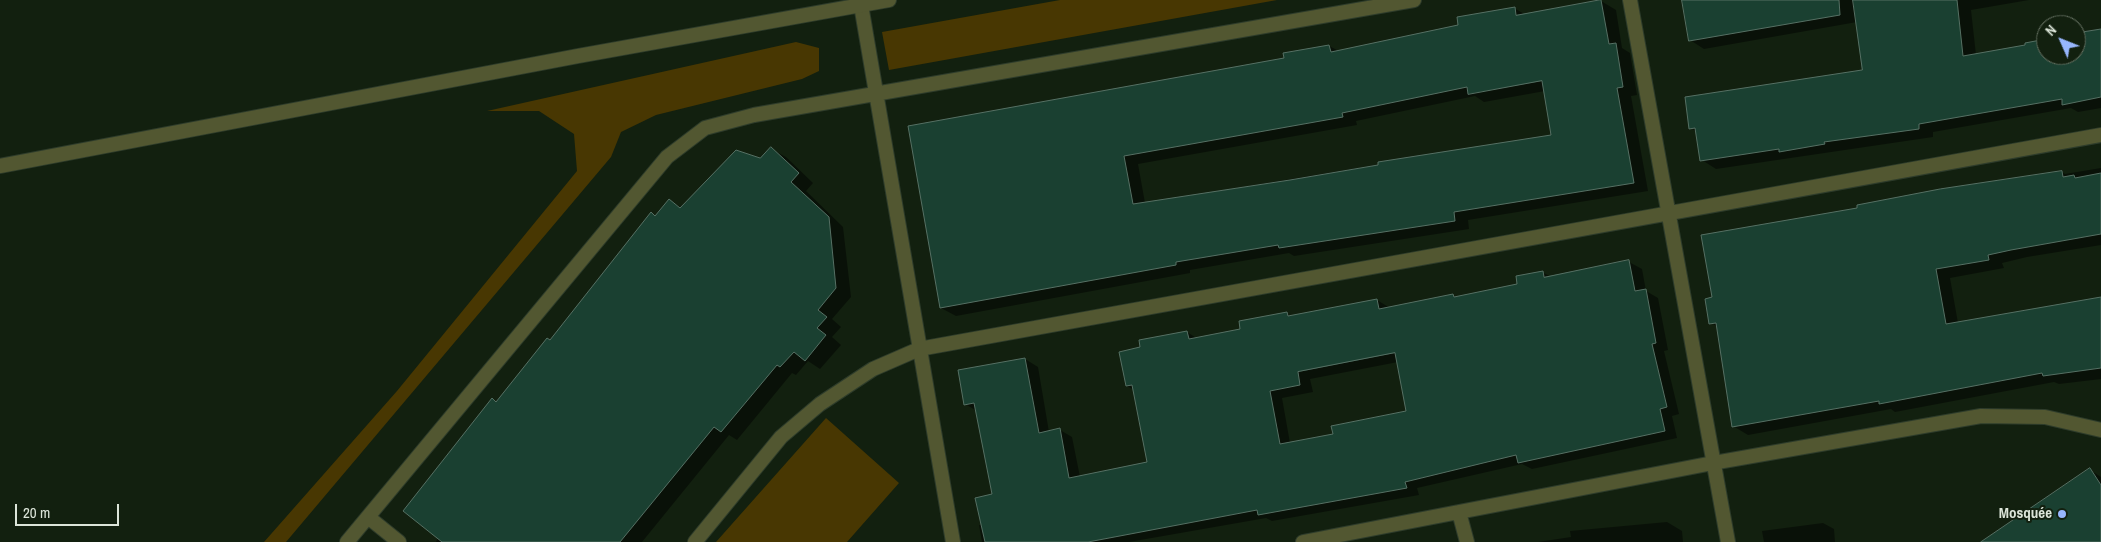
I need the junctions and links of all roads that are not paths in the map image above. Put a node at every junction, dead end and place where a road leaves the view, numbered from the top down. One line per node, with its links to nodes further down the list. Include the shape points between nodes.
1 (889, 0): 4 (street)
2 (1414, 0): 5 (street)
3 (1630, 0): 8 (street)
4 (861, 5): 5 (street); 7 (street)
5 (875, 95): 9 (street); 13 (street, via 754,115 705,128 666,158)
6 (2101, 134): 8 (street)
7 (0, 166)
8 (1668, 213): 9 (street); 11 (street)
9 (919, 349): 16 (street, via 872,369 820,404 781,437); 17 (street)
10 (2101, 430): 11 (street, via 2045,417 1981,416)
11 (1714, 464): 12 (street); 20 (street)
12 (1459, 512): 18 (street); 19 (street)
13 (368, 517): 14 (street); 15 (street)
14 (347, 542)
15 (399, 542)
16 (695, 542)
17 (952, 542)
18 (1303, 542)
19 (1466, 542)
20 (1728, 542)

